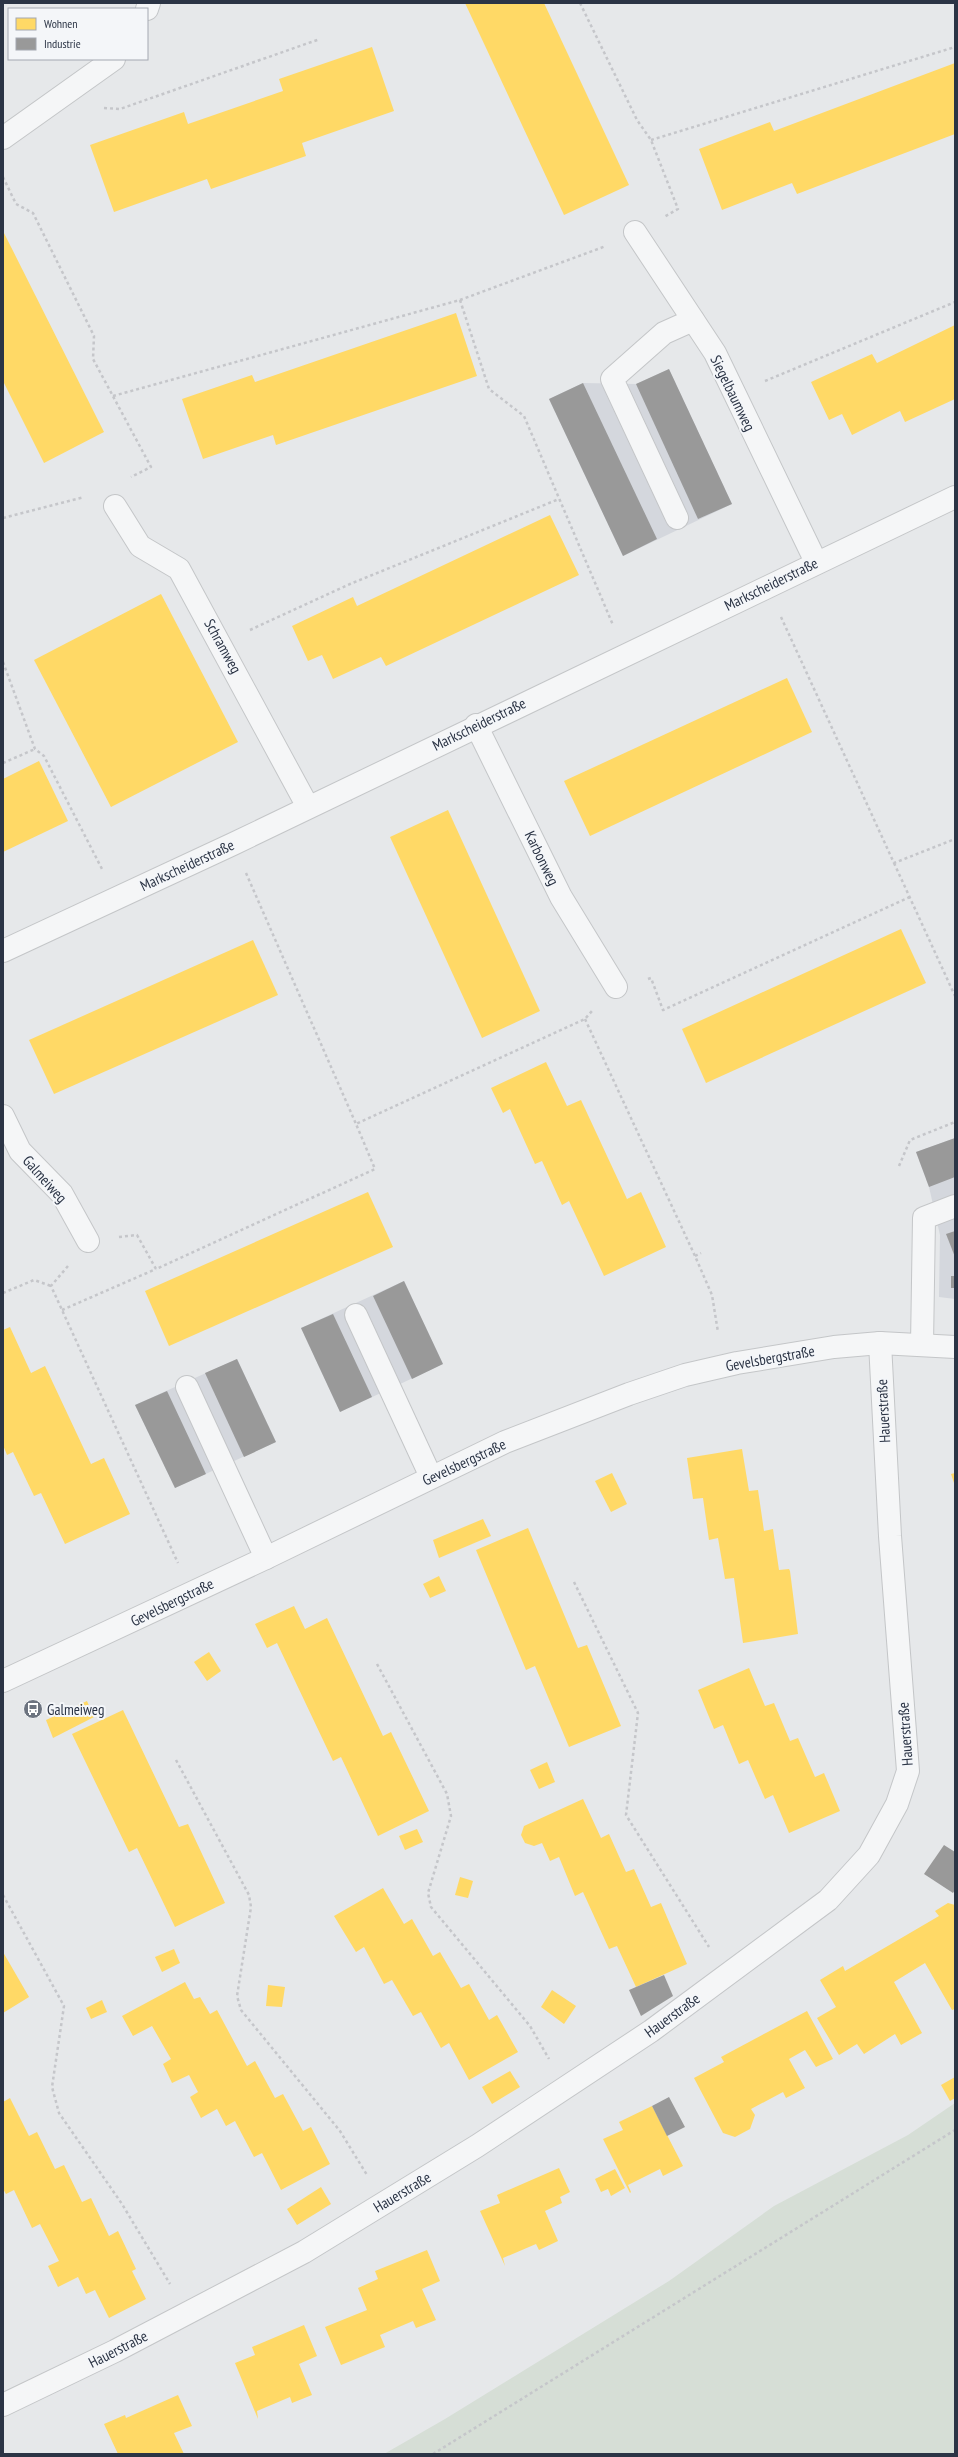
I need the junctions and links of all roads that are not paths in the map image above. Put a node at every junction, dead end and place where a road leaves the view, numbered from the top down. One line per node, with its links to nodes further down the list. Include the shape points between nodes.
1 (113, 60): 2 (street)
2 (3, 138)
3 (635, 232): 4 (street, Siegelbaumweg)
4 (693, 320): 7 (street, via 664,333 612,379); 8 (street, Siegelbaumweg, via 715,353)
5 (955, 497): 8 (street, Markscheiderstraße)
6 (109, 498): 10 (street, Schramweg, via 140,546 180,569)
7 (677, 518)
8 (816, 562): 9 (street, Markscheiderstraße)
9 (476, 726): 10 (street, Markscheiderstraße); 12 (street, Karbonweg, via 561,897)
10 (308, 807): 11 (street, Markscheiderstraße)
11 (3, 951)
12 (616, 987)
13 (3, 1116): 15 (street, Galmeiweg, via 20,1151 62,1194)
14 (955, 1206): 18 (street, via 924,1218)
15 (88, 1242)
16 (356, 1315): 21 (street)
17 (880, 1343): 18 (street, Gevelsbergstraße); 21 (street, Gevelsbergstraße, via 804,1352 685,1375 505,1442); 24 (street, Hauerstraße, via 890,1536 908,1772 897,1804 869,1855 828,1900 651,2031 477,2146 304,2252)
18 (922, 1345): 19 (street, Gevelsbergstraße)
19 (955, 1347)
20 (187, 1387): 22 (street)
21 (432, 1477): 22 (street, Gevelsbergstraße)
22 (266, 1558): 23 (street, Gevelsbergstraße)
23 (3, 1680)
24 (3, 2405)

